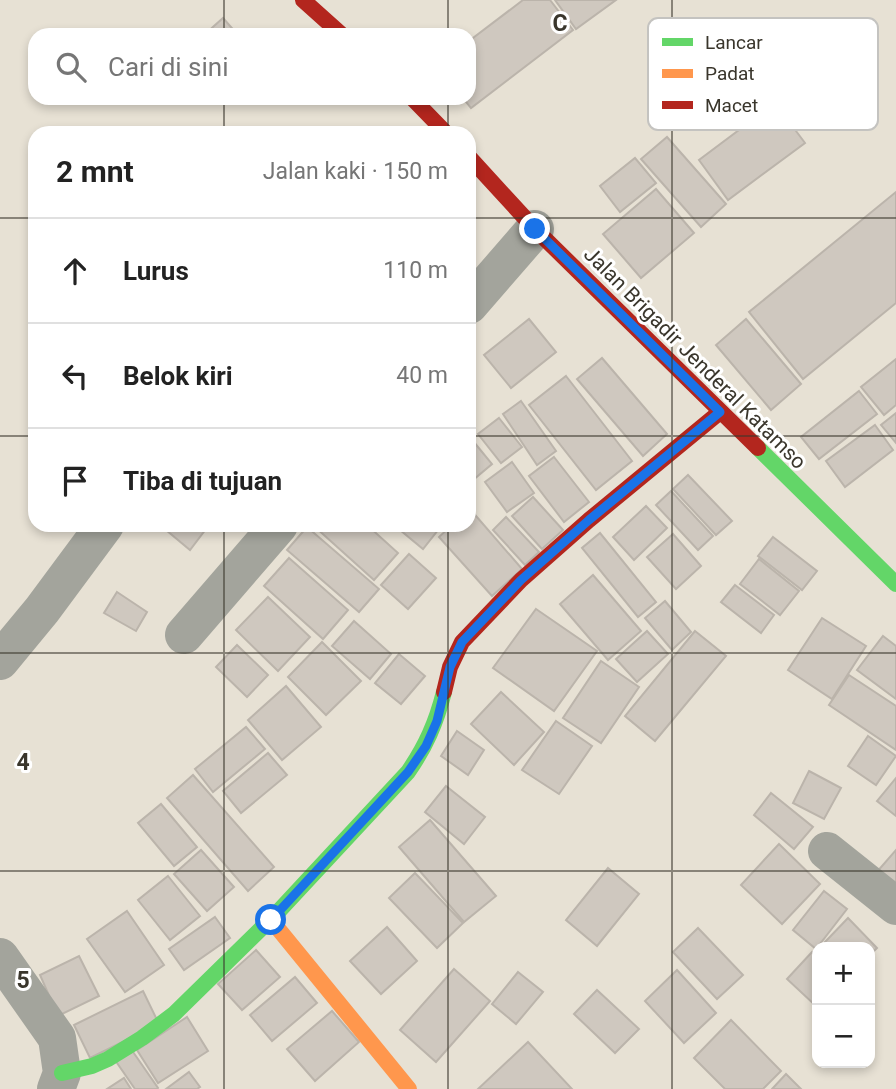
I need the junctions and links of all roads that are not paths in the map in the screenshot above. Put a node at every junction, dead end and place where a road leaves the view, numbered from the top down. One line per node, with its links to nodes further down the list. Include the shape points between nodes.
1 (303, 0): 2 (street)
2 (334, 28)
3 (419, 105): 4 (street)
4 (439, 126)
5 (476, 166): 6 (street, Jalan Brigadir Jenderal Katamso)
6 (535, 229): 7 (street); 8 (street, Jalan Brigadir Jenderal Katamso)
7 (476, 297)
8 (720, 412): 11 (street, Jalan Brigadir Jenderal Katamso); 16 (street, via 521,580 462,642 426,746 408,772)
9 (100, 532): 13 (street)
10 (273, 532): 12 (street)
11 (896, 584)
12 (184, 635)
13 (0, 661)
14 (827, 851): 15 (street)
15 (896, 906)
16 (271, 920): 18 (street, via 157,1028 107,1060); 19 (street)
17 (0, 957): 18 (street, via 57,1038)
18 (59, 1081)
19 (409, 1089)

